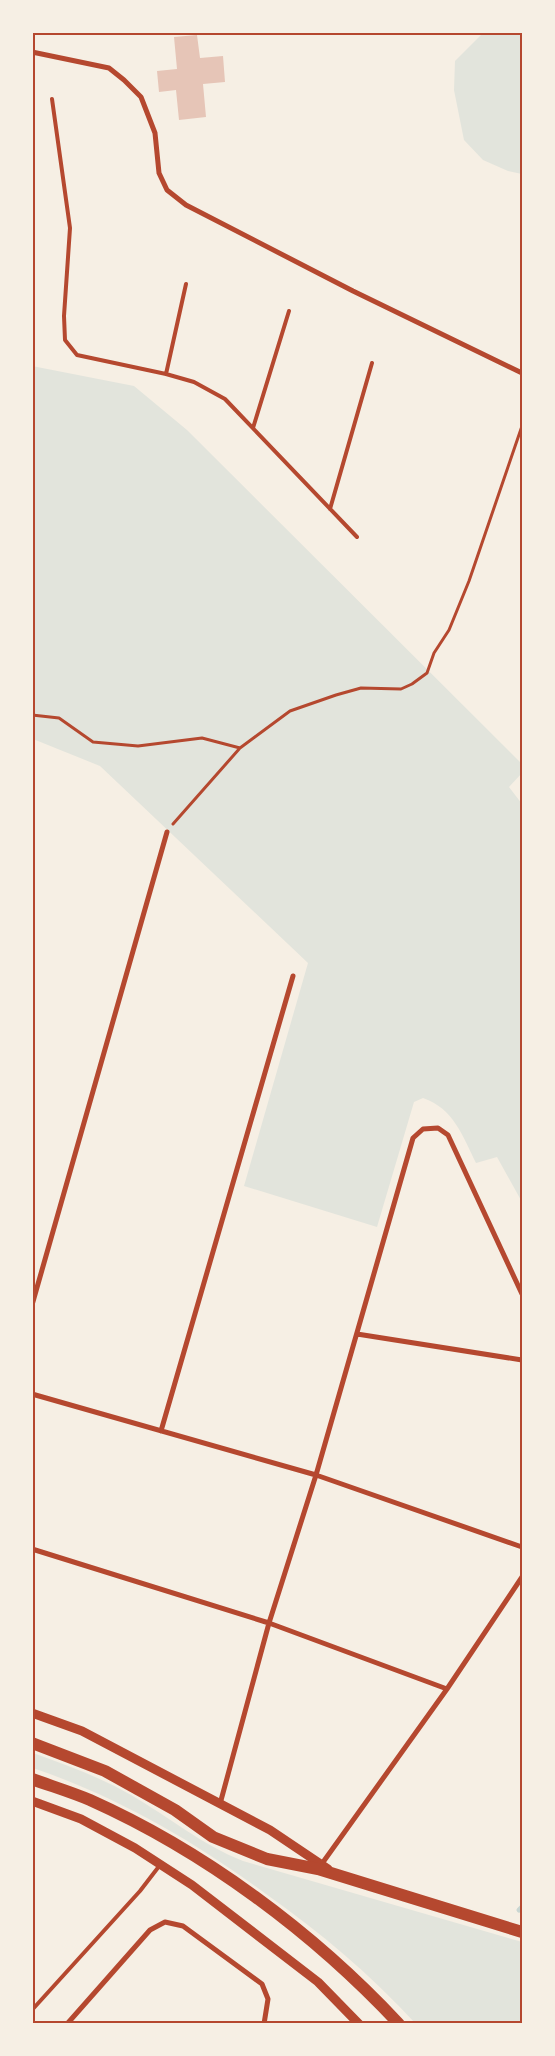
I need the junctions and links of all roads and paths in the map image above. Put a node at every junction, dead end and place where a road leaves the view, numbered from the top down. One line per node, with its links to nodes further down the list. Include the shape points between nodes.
1 (32, 52): 6 (street, via 108,68 141,97 155,133 159,173 167,190 186,206)
2 (52, 99): 7 (lane, via 70,228 65,340 77,354)
3 (186, 284): 7 (lane)
4 (289, 311): 9 (lane)
5 (372, 363): 10 (lane)
6 (522, 373)
7 (166, 374): 9 (lane, via 194,382 226,399)
8 (522, 426): 13 (path, via 470,581 426,673 401,689 361,688 290,711)
9 (253, 428): 10 (lane)
10 (330, 510): 11 (lane)
11 (357, 537)
12 (32, 715): 13 (path, via 59,718 92,742 138,746 202,738)
13 (240, 748): 14 (path)
14 (167, 832): 17 (street)
15 (293, 976): 21 (street)
16 (522, 1294): 18 (street, via 448,1135 430,1127 413,1138)
17 (32, 1305)
18 (357, 1334): 19 (street); 22 (street)
19 (522, 1360)
20 (32, 1394): 21 (street)
21 (161, 1431): 22 (street)
22 (316, 1475): 23 (street); 26 (street)
23 (522, 1547)
24 (32, 1549): 26 (street)
25 (522, 1576): 27 (street)
26 (269, 1623): 27 (street); 32 (street)
27 (447, 1689): 34 (street)
28 (32, 1713): 32 (street, via 82,1731)
29 (32, 1743): 34 (main road, via 105,1771 235,1847 267,1859)
30 (32, 1779): 40 (main road, via 89,1800 152,1831 202,1861 334,1960)
31 (32, 1801): 33 (street, via 81,1819)
32 (220, 1804): 34 (street, via 270,1830)
33 (161, 1864): 36 (lane); 39 (street, via 281,1952 318,1982)
34 (320, 1867): 35 (main road)
35 (522, 1932)
36 (32, 2010)
37 (67, 2024): 38 (street, via 150,1930 165,1922 183,1926 262,1984 268,1999)
38 (264, 2024)
39 (359, 2024)
40 (399, 2024)

